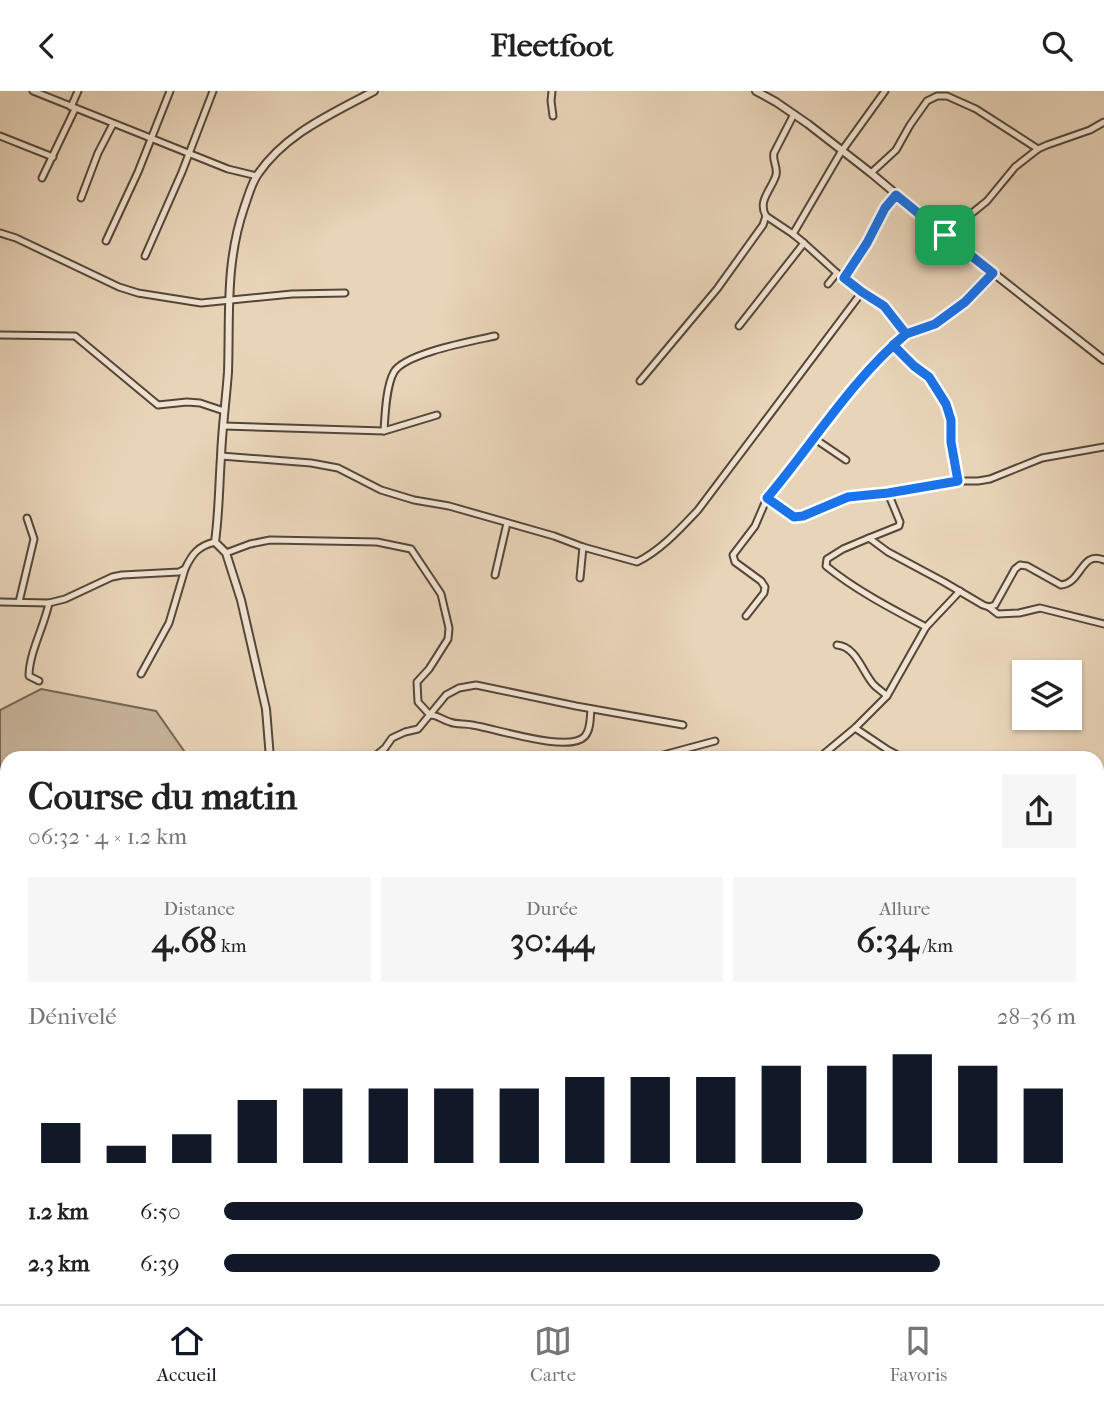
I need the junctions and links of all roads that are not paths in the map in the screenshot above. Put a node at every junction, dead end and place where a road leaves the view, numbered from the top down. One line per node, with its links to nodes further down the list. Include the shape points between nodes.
1 (33, 91): 9 (street)
2 (78, 91): 9 (street)
3 (170, 91): 15 (street)
4 (213, 91): 18 (street)
5 (374, 91): 21 (street, via 301,132)
6 (552, 91): 11 (street)
7 (756, 91): 10 (street)
8 (885, 91): 17 (street)
9 (73, 108): 13 (street); 19 (street)
10 (794, 114): 17 (street); 25 (street, via 772,160 776,172 763,205)
11 (553, 116)
12 (1104, 122): 16 (street)
13 (113, 124): 15 (street); 24 (street)
14 (0, 136): 19 (street)
15 (150, 139): 18 (street); 29 (street)
16 (1038, 149): 20 (street, via 967,104 937,96 927,101 896,150); 28 (street, via 1007,175 987,201)
17 (841, 152): 20 (street); 27 (street)
18 (189, 153): 21 (street); 31 (street)
19 (52, 157): 22 (street)
20 (871, 173): 23 (street)
21 (257, 176): 38 (street, via 237,233)
22 (43, 178)
23 (896, 195): 28 (street); 34 (street)
24 (81, 198)
25 (766, 216): 27 (street); 45 (street, via 717,289)
26 (0, 233): 38 (street, via 138,293 190,303)
27 (793, 234): 30 (street)
28 (945, 235): 32 (street)
29 (106, 241)
30 (804, 243): 33 (street); 39 (street)
31 (145, 256)
32 (993, 273): 40 (street, via 935,324); 44 (street)
33 (837, 274): 34 (street); 35 (street)
34 (844, 278): 36 (street)
35 (828, 284)
36 (862, 292): 40 (street, via 884,306); 61 (street, via 680,529 637,562)
37 (345, 293): 38 (street)
38 (228, 301): 46 (street)
39 (739, 326)
40 (906, 334): 43 (street)
41 (0, 335): 46 (street, via 75,336 158,405 200,403)
42 (495, 336): 49 (street, via 401,364 391,381)
43 (893, 345): 50 (street); 54 (street, via 929,377 946,404)
44 (1104, 361)
45 (640, 381)
46 (224, 411): 48 (street)
47 (437, 415): 49 (street)
48 (224, 426): 49 (street); 52 (street)
49 (384, 431)
50 (815, 439): 53 (street); 56 (street)
51 (1104, 447): 54 (street, via 1054,455 990,479)
52 (221, 456): 58 (street, via 338,468 381,490); 60 (street)
53 (846, 460)
54 (958, 481): 55 (street)
55 (888, 493): 56 (street, via 848,497 797,517); 59 (street, via 899,526)
56 (767, 498): 72 (street, via 755,526 733,555 735,562 765,587)
57 (26, 518): 69 (street, via 34,539)
58 (507, 523): 61 (street); 65 (street)
59 (869, 538): 67 (street); 74 (street, via 827,559 826,566 876,601)
60 (215, 542): 62 (street); 64 (street, via 192,554)
61 (583, 547): 66 (street)
62 (226, 553): 80 (street, via 270,540 377,542 411,548 441,594 449,628 448,639 417,682 418,702); 84 (street, via 266,709)
63 (1104, 560): 71 (street, via 1089,560 1068,585 1020,565 995,605)
64 (185, 569): 70 (street, via 112,577); 76 (street, via 169,623)
65 (495, 575)
66 (580, 577)
67 (960, 591): 71 (street); 74 (street)
68 (0, 602): 69 (street)
69 (19, 602): 70 (street)
70 (49, 603): 77 (street, via 31,657 29,676)
71 (989, 607): 73 (street, via 998,614 1040,608)
72 (746, 616)
73 (1104, 624)
74 (926, 627): 78 (street)
75 (837, 645): 78 (street, via 854,655)
76 (141, 674)
77 (38, 681)
78 (887, 696): 82 (street)
79 (591, 709): 80 (street, via 476,685 446,695); 80 (street, via 585,736 566,742); 81 (street)
80 (430, 716): 85 (street, via 418,729 392,738)
81 (683, 725)
82 (855, 728): 87 (street); 88 (street)
83 (715, 741): 86 (street)
84 (269, 751)
85 (383, 751)
86 (689, 751)
87 (827, 751)
88 (890, 751)

